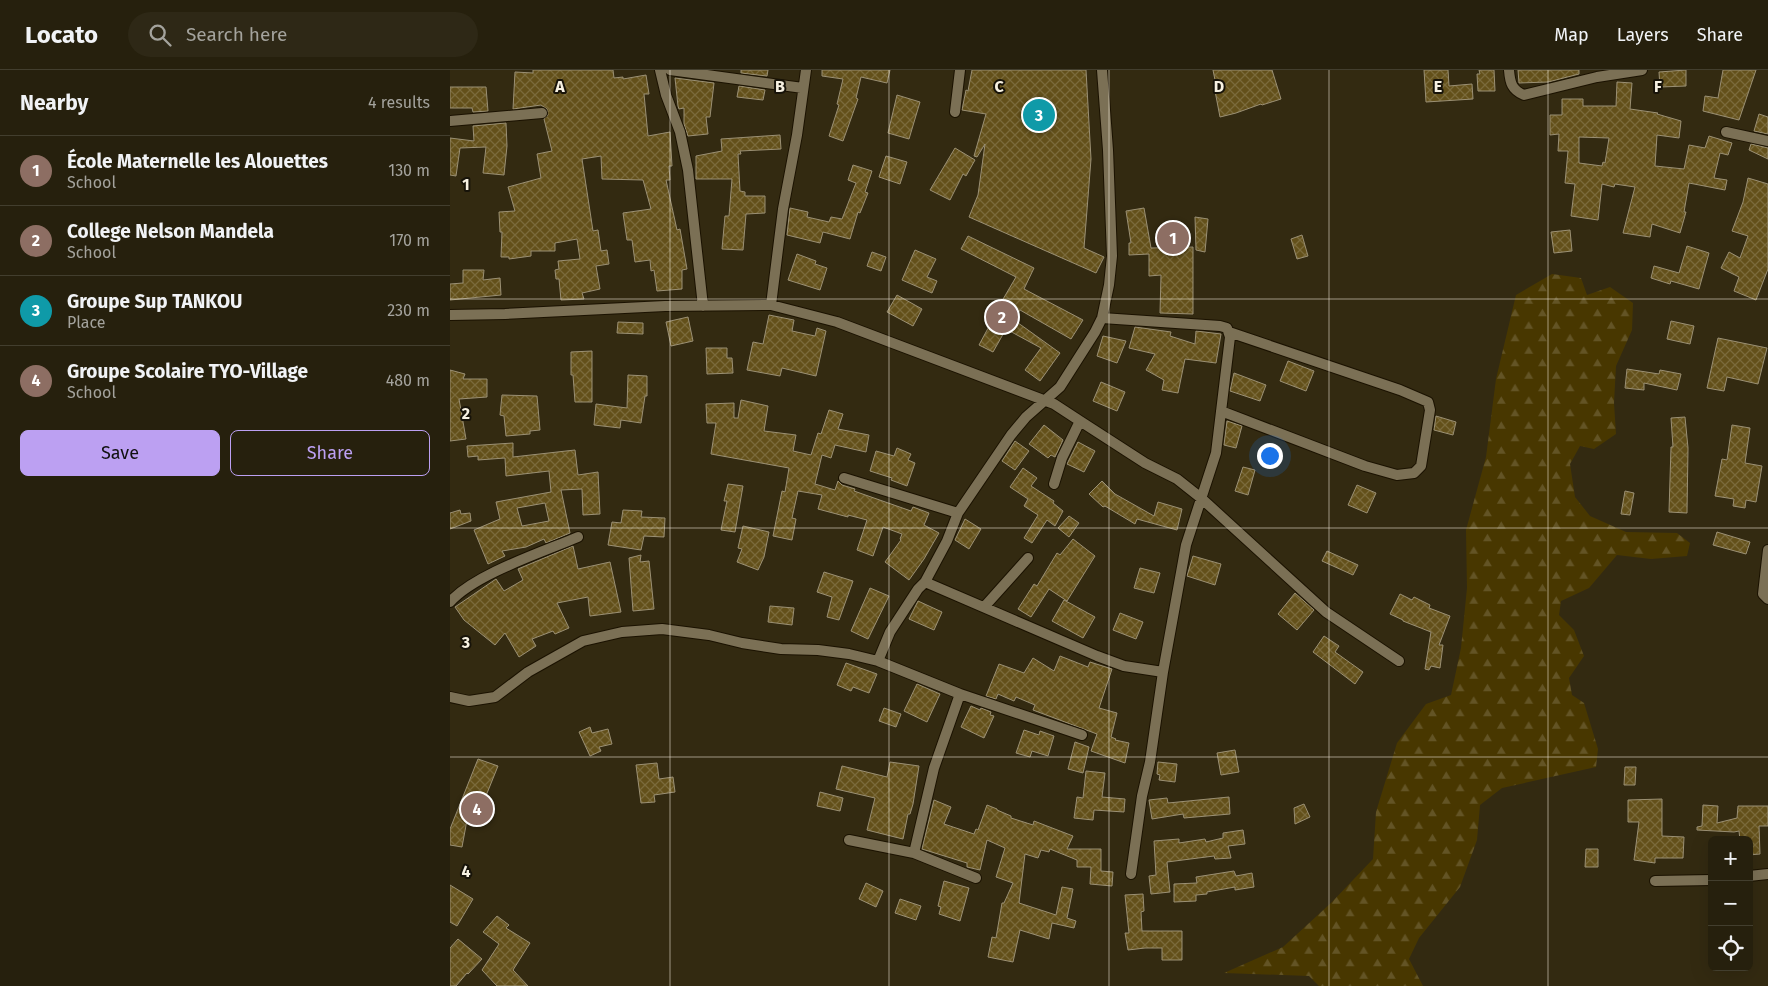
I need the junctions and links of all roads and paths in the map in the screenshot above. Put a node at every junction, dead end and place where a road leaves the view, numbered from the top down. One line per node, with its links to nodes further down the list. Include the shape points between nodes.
1 (660, 70): 15 (street, via 680,132 688,170)
2 (670, 70): 8 (street)
3 (806, 70): 8 (street)
4 (960, 70): 9 (street)
5 (1102, 70): 17 (street, via 1112,256)
6 (1509, 70): 7 (street, via 1512,86 1524,95)
7 (1642, 70)
8 (803, 88): 14 (street)
9 (955, 112)
10 (542, 113): 11 (street)
11 (450, 121)
12 (1726, 132): 13 (street)
13 (1768, 141)
14 (771, 305): 15 (street); 19 (street, via 846,325)
15 (703, 306): 16 (street)
16 (450, 315)
17 (1102, 318): 18 (street, via 1220,326); 19 (street, via 1060,387)
18 (1229, 332): 20 (street); 20 (street, via 1400,390 1428,402 1430,410 1420,466 1414,472 1397,475)
19 (1044, 402): 21 (street, via 1054,404); 25 (street, via 1011,434)
20 (1221, 411): 24 (street, via 1216,453)
21 (1080, 421): 23 (street, via 1062,458); 24 (street, via 1145,463 1177,479)
22 (844, 478): 25 (street)
23 (1054, 484)
24 (1201, 498): 34 (street, via 1326,612); 35 (street, via 1186,545)
25 (958, 513): 29 (street)
26 (578, 537): 31 (street, via 497,571 457,594)
27 (1768, 550): 30 (street, via 1763,594)
28 (1028, 558): 32 (street)
29 (926, 582): 32 (street); 33 (street, via 890,632)
30 (1768, 599)
31 (450, 602)
32 (985, 606): 35 (street, via 1097,656 1124,666)
33 (878, 661): 36 (street); 37 (street, via 849,654 742,643 709,634 662,629 622,632 583,641 528,672 495,697 469,700)
34 (1399, 661)
35 (1163, 672): 41 (street)
36 (960, 694): 38 (street); 40 (street, via 934,768)
37 (450, 697)
38 (1082, 735)
39 (849, 840): 40 (street)
40 (914, 853): 44 (street)
41 (1131, 874)
42 (1768, 874): 43 (street)
43 (1753, 876)
44 (976, 878)
45 (1708, 880): 46 (street)
46 (1655, 881)

